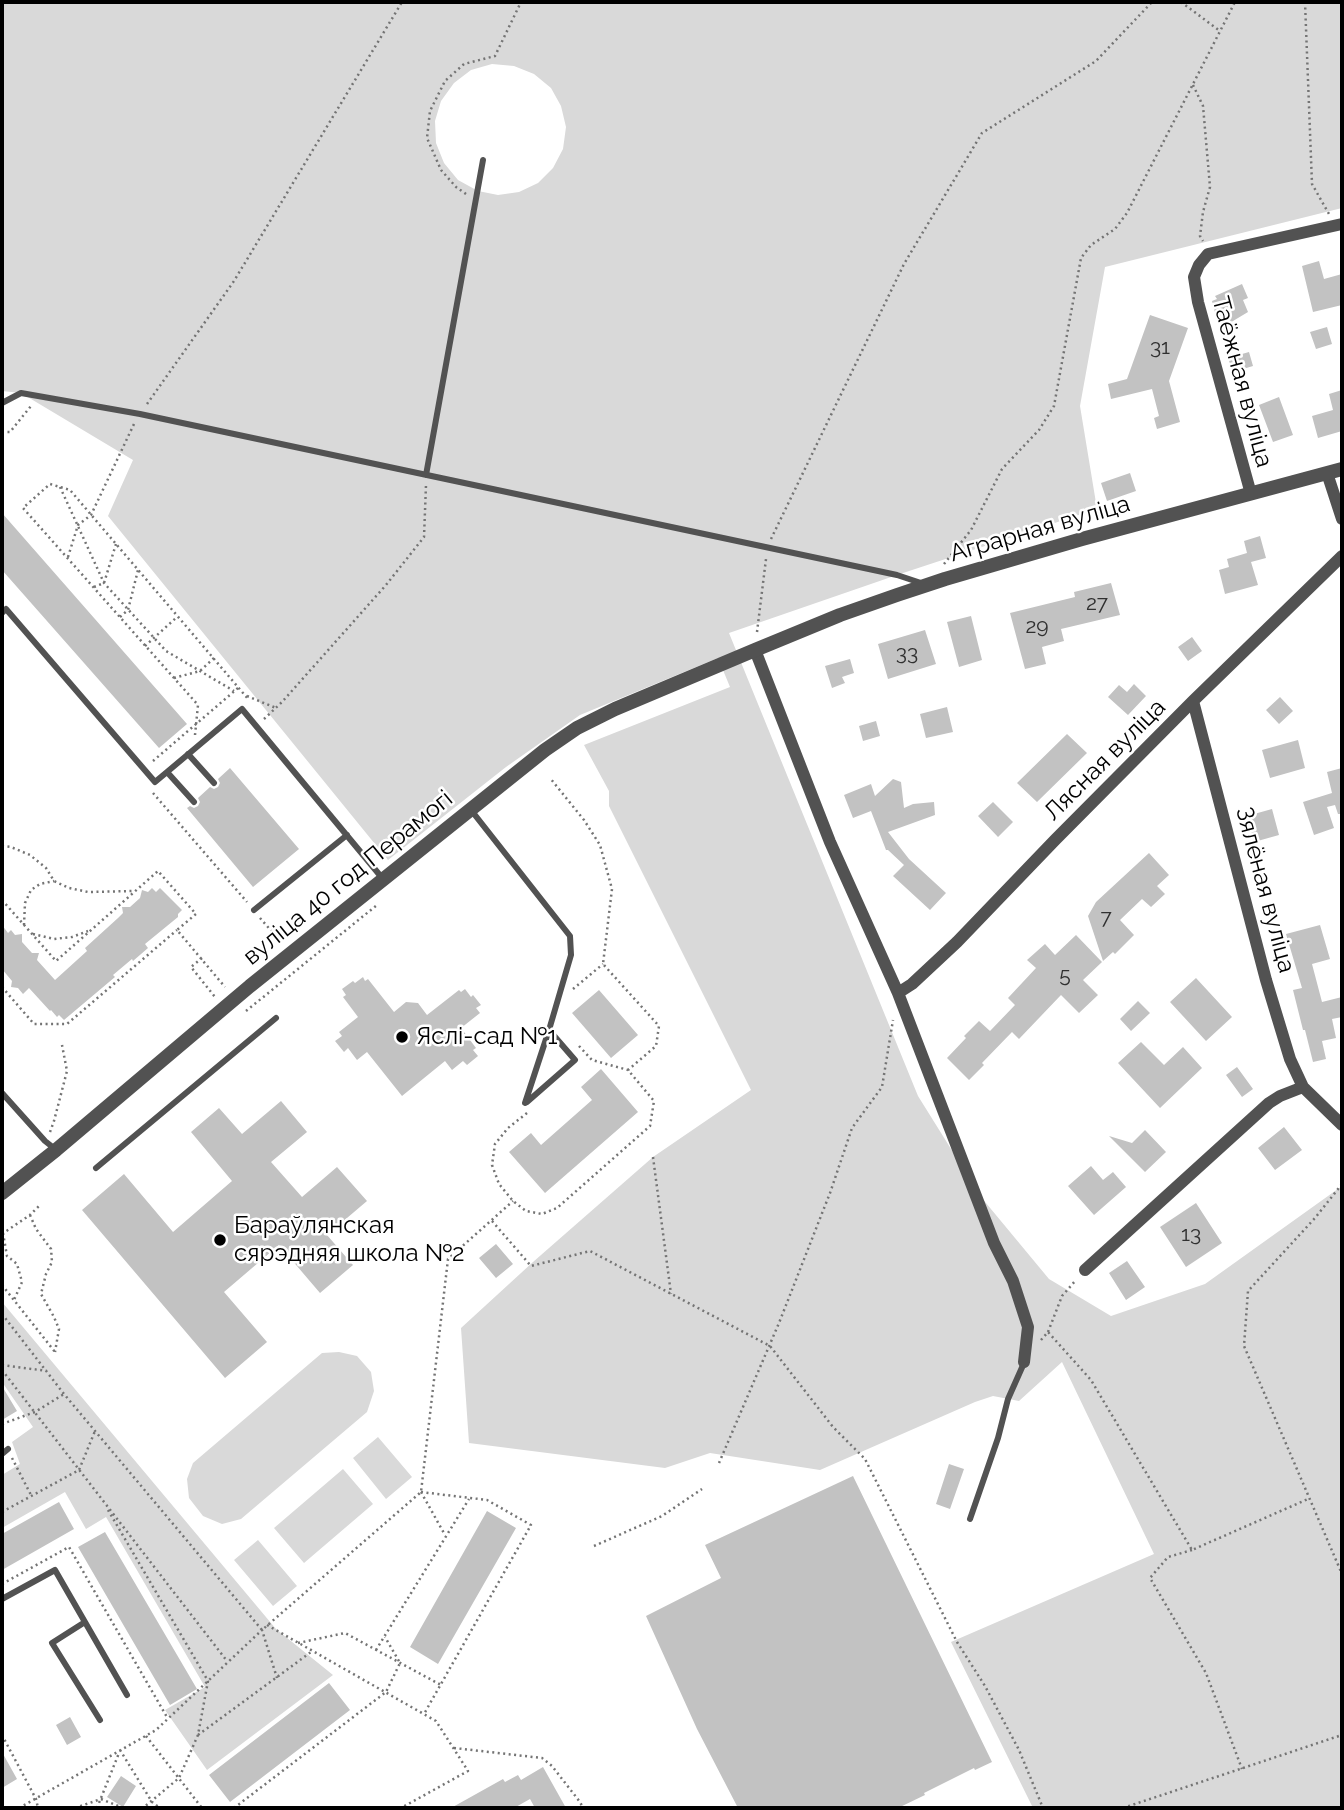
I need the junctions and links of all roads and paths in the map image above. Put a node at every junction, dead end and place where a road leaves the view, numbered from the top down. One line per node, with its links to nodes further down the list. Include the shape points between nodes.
1 (402, 2): 15 (path, via 234,281)
2 (521, 2): 10 (path, via 495,56 464,64 445,81 430,111 427,138 440,170)
3 (1152, 2): 26 (path, via 1096,61 982,134 904,264)
4 (1181, 2): 7 (path)
5 (1235, 2): 7 (path)
6 (1305, 2): 11 (path, via 1312,184)
7 (1220, 31): 8 (path)
8 (1193, 85): 12 (path, via 1203,106 1210,187 1200,236); 31 (path, via 1127,213 1081,258 1054,406 1002,469 971,530)
9 (483, 160): 10 (lane)
10 (476, 201): 19 (lane)
11 (1339, 224): 12 (street)
12 (1208, 254): 21 (street, Таёжная вуліца, via 1194,277 1198,302)
13 (39, 396): 14 (lane, via 21,393); 15 (lane); 16 (path, via 10,432)
14 (2, 403)
15 (140, 414): 19 (lane); 22 (path)
16 (2, 432)
17 (1342, 469): 18 (street, Аграрная вуліца)
18 (1327, 473): 21 (street, Аграрная вуліца); 23 (street)
19 (426, 475): 26 (lane); 48 (path, via 424,537)
20 (61, 487): 22 (path); 24 (path); 28 (path, via 50,484 23,508)
21 (1251, 494): 31 (street, Аграрная вуліца)
22 (91, 515): 24 (path); 25 (path)
23 (1342, 519)
24 (78, 525): 28 (path); 30 (path)
25 (116, 544): 29 (path); 30 (path)
26 (768, 547): 31 (lane); 39 (path)
27 (1342, 556): 46 (street, Лясная вуліца)
28 (68, 558): 32 (path)
29 (138, 570): 34 (path); 35 (path)
30 (104, 583): 32 (path); 34 (path)
31 (926, 585): 39 (street, Аграрная вуліца)
32 (94, 587): 36 (path)
33 (3, 609): 54 (lane)
34 (128, 610): 36 (path); 37 (path)
35 (178, 616): 37 (path); 40 (path)
36 (120, 617): 38 (path)
37 (154, 638): 38 (path); 41 (path, via 166,651)
38 (145, 646): 42 (path)
39 (755, 649): 59 (street, вуліца 40 год Перамогі, via 577,728); 75 (street, via 830,842)
40 (214, 658): 41 (path); 43 (path)
41 (200, 671): 42 (path); 44 (path)
42 (174, 678): 51 (path, via 198,705)
43 (239, 687): 44 (path); 45 (path)
44 (234, 691): 51 (path)
45 (246, 695): 47 (path); 48 (path)
46 (1193, 701): 75 (street, Лясная вуліца, via 957,942); 85 (street, Зялёная вуліца, via 1266,979)
47 (252, 703)
48 (276, 708): 50 (path)
49 (258, 711): 50 (path)
50 (265, 718): 52 (path)
51 (197, 723): 54 (path)
52 (257, 726): 53 (lane, via 242,709); 60 (lane)
53 (188, 754): 55 (lane); 57 (lane)
54 (144, 769): 55 (lane, via 155,782)
55 (167, 772): 58 (lane)
56 (550, 778): 73 (path, via 600,845 612,889)
57 (215, 783)
58 (194, 802)
59 (471, 810): 62 (street, вуліца 40 год Перамогі); 81 (lane, via 570,936 571,956)
60 (348, 835): 62 (lane); 67 (lane)
61 (2, 846): 63 (path, via 30,855)
62 (384, 880): 78 (street, вуліца 40 год Перамогі)
63 (54, 881): 64 (path, via 88,892); 68 (path, via 31,890)
64 (134, 891): 69 (path); 70 (path, via 158,871 196,914)
65 (2, 900): 68 (path)
66 (380, 903): 78 (path, via 245,1011)
67 (254, 910)
68 (24, 925): 71 (path)
69 (91, 930): 71 (path, via 54,939); 71 (path, via 56,961)
70 (177, 930): 72 (path); 74 (path, via 67,1024 34,1024)
71 (31, 933)
72 (202, 958): 77 (path, via 191,967); 78 (path)
73 (603, 964): 76 (path); 84 (path, via 659,1027 656,1046)
74 (2, 987)
75 (898, 993): 108 (street, via 994,1243 1013,1281 1028,1327)
76 (565, 996)
77 (216, 998)
78 (235, 999): 90 (street, вуліца 40 год Перамогі)
79 (276, 1017): 92 (lane)
80 (893, 1020): 107 (path, via 882,1087 852,1128)
81 (549, 1030): 81 (lane, via 541,1055 525,1104 575,1060)
82 (575, 1041): 84 (path, via 592,1060)
83 (62, 1045): 88 (path, via 66,1072)
84 (628, 1070): 95 (path, via 654,1101 650,1126 557,1208 542,1214 526,1211)
85 (1303, 1087): 89 (street, Зялёная вуліца); 100 (street, via 1269,1103)
86 (2, 1093): 90 (lane)
87 (529, 1111): 95 (path, via 495,1144 492,1165 499,1184)
88 (54, 1121)
89 (1342, 1125)
90 (56, 1150): 94 (street, вуліца 40 год Перамогі)
91 (653, 1157): 102 (path)
92 (96, 1168)
93 (1342, 1184): 121 (path, via 1248,1291 1244,1346)
94 (2, 1194)
95 (513, 1201): 98 (path)
96 (40, 1206): 97 (path)
97 (30, 1215): 99 (path); 103 (path, via 51,1249 52,1262 41,1294 59,1329 55,1352)
98 (491, 1220): 102 (path, via 531,1266 590,1251); 119 (path, via 448,1259)
99 (2, 1234): 103 (path, via 7,1256 17,1264 22,1282)
100 (1085, 1270): 105 (path, via 1062,1296)
101 (2, 1285): 103 (path)
102 (671, 1294): 107 (path)
103 (14, 1300)
104 (2, 1314): 110 (path)
105 (1048, 1332): 106 (path); 128 (path, via 1091,1380)
106 (1040, 1342)
107 (770, 1346): 116 (path); 172 (path, via 833,1427 865,1459 957,1642 1019,1750)
108 (1024, 1362): 125 (lane)
109 (2, 1367): 110 (path); 112 (path)
110 (47, 1371): 111 (path)
111 (64, 1394): 112 (path); 114 (path)
112 (35, 1412): 113 (path); 117 (path)
113 (2, 1424)
114 (95, 1431): 117 (path); 134 (path)
115 (5, 1451): 120 (path)
116 (719, 1463)
117 (79, 1470): 120 (path); 123 (path)
118 (702, 1489): 127 (path, via 662,1516)
119 (421, 1492): 122 (path); 126 (path); 133 (path)
120 (32, 1495): 124 (path)
121 (1310, 1498): 128 (path); 129 (path)
122 (468, 1499): 126 (path); 143 (path, via 487,1500 531,1525)
123 (103, 1501): 139 (path); 142 (path)
124 (2, 1512)
125 (970, 1519)
126 (446, 1537): 135 (path)
127 (594, 1546)
128 (1192, 1550): 155 (path, via 1168,1557 1150,1578 1206,1673)
129 (1342, 1574)
130 (2, 1584): 147 (path, via 69,1547)
131 (2, 1599): 132 (lane, via 55,1570)
132 (85, 1622): 145 (lane); 148 (lane, via 52,1643)
133 (267, 1625): 134 (path); 136 (path)
134 (262, 1630): 139 (path); 141 (path)
135 (385, 1637): 137 (path); 140 (path)
136 (298, 1643): 137 (path, via 345,1633); 138 (path)
137 (376, 1650): 140 (path)
138 (312, 1651): 141 (path); 144 (path)
139 (227, 1661): 142 (path)
140 (400, 1663): 143 (path); 144 (path)
141 (277, 1678): 150 (path)
142 (208, 1681): 147 (path); 150 (path)
143 (441, 1685): 146 (path)
144 (386, 1692): 146 (path); 169 (path)
145 (127, 1695)
146 (424, 1714): 153 (path, via 436,1721)
147 (168, 1719): 152 (path)
148 (100, 1720)
149 (2, 1735): 157 (path)
150 (198, 1735): 156 (path)
151 (1342, 1735): 155 (path)
152 (146, 1736): 154 (path); 156 (path)
153 (452, 1748): 170 (path, via 468,1771); 171 (path, via 542,1758)
154 (120, 1750): 157 (path); 158 (path); 159 (path)
155 (1242, 1769): 160 (path)
156 (179, 1778): 159 (path); 168 (path)
157 (36, 1799): 161 (path); 162 (path)
158 (101, 1799): 163 (path); 164 (path); 165 (path)
159 (152, 1802): 166 (path); 167 (path)
160 (1133, 1805): 173 (path); 174 (path)
161 (19, 1808)
162 (38, 1808)
163 (75, 1808)
164 (97, 1808)
165 (123, 1808)
166 (144, 1808)
167 (160, 1808)
168 (202, 1808)
169 (234, 1808)
170 (401, 1808)
171 (583, 1808)
172 (1043, 1808)
173 (1123, 1808)
174 (1139, 1808)

